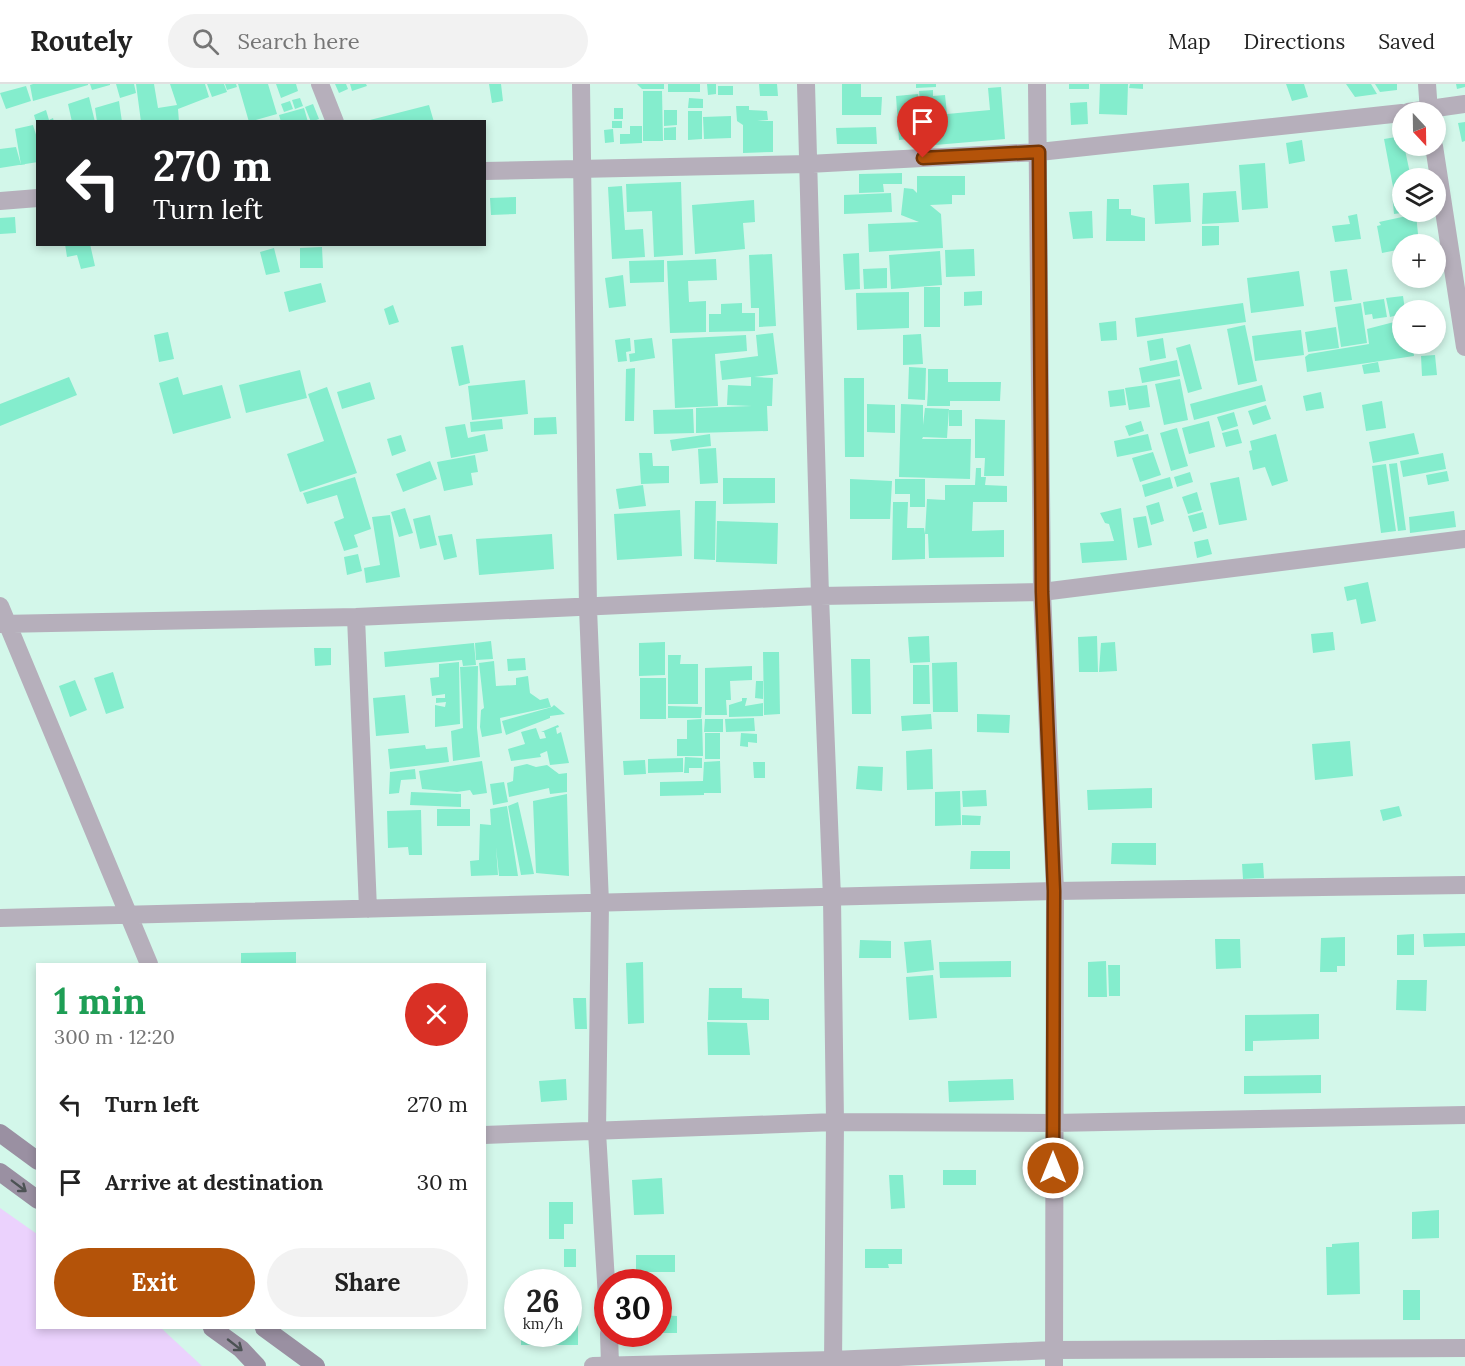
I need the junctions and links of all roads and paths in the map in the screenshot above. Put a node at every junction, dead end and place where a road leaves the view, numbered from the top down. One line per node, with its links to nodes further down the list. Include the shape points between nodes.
1 (320, 84): 10 (street)
2 (581, 84): 14 (street)
3 (806, 84): 13 (street)
4 (1037, 84): 11 (street)
5 (1427, 84): 6 (street)
6 (1428, 102)
7 (1465, 104): 8 (street)
8 (1446, 108)
9 (1392, 114): 11 (street)
10 (334, 120)
11 (1039, 152): 13 (street); 20 (street)
12 (1436, 156): 18 (street)
13 (808, 164): 14 (street); 21 (street)
14 (585, 169): 15 (street); 22 (street)
15 (486, 171)
16 (36, 198): 17 (street)
17 (0, 201)
18 (1465, 347)
19 (1465, 538): 20 (street)
20 (1042, 592): 21 (street); 26 (street)
21 (820, 596): 22 (street); 27 (street)
22 (588, 608): 23 (street); 28 (street)
23 (356, 617): 24 (street); 29 (street)
24 (2, 618): 30 (street)
25 (1465, 885): 26 (street)
26 (1054, 891): 27 (street); 35 (street)
27 (832, 898): 28 (street); 34 (street)
28 (600, 903): 29 (street); 36 (street)
29 (368, 909): 30 (street)
30 (129, 915): 31 (street); 32 (street)
31 (0, 918)
32 (149, 963)
33 (1465, 1114): 35 (street)
34 (836, 1122): 35 (street); 36 (street); 48 (street)
35 (1053, 1123): 47 (street)
36 (597, 1132): 38 (street); 42 (street)
37 (0, 1133): 39 (main road)
38 (486, 1135)
39 (36, 1158)
40 (0, 1172): 41 (main road, one-way to 41)
41 (36, 1199)
42 (605, 1269)
43 (213, 1329): 50 (main road, one-way to 50)
44 (270, 1330): 51 (main road)
45 (606, 1347): 49 (street)
46 (1465, 1348): 47 (street)
47 (1053, 1358): 48 (street)
48 (833, 1363): 49 (street)
49 (602, 1365)
50 (257, 1366)
51 (316, 1366)

